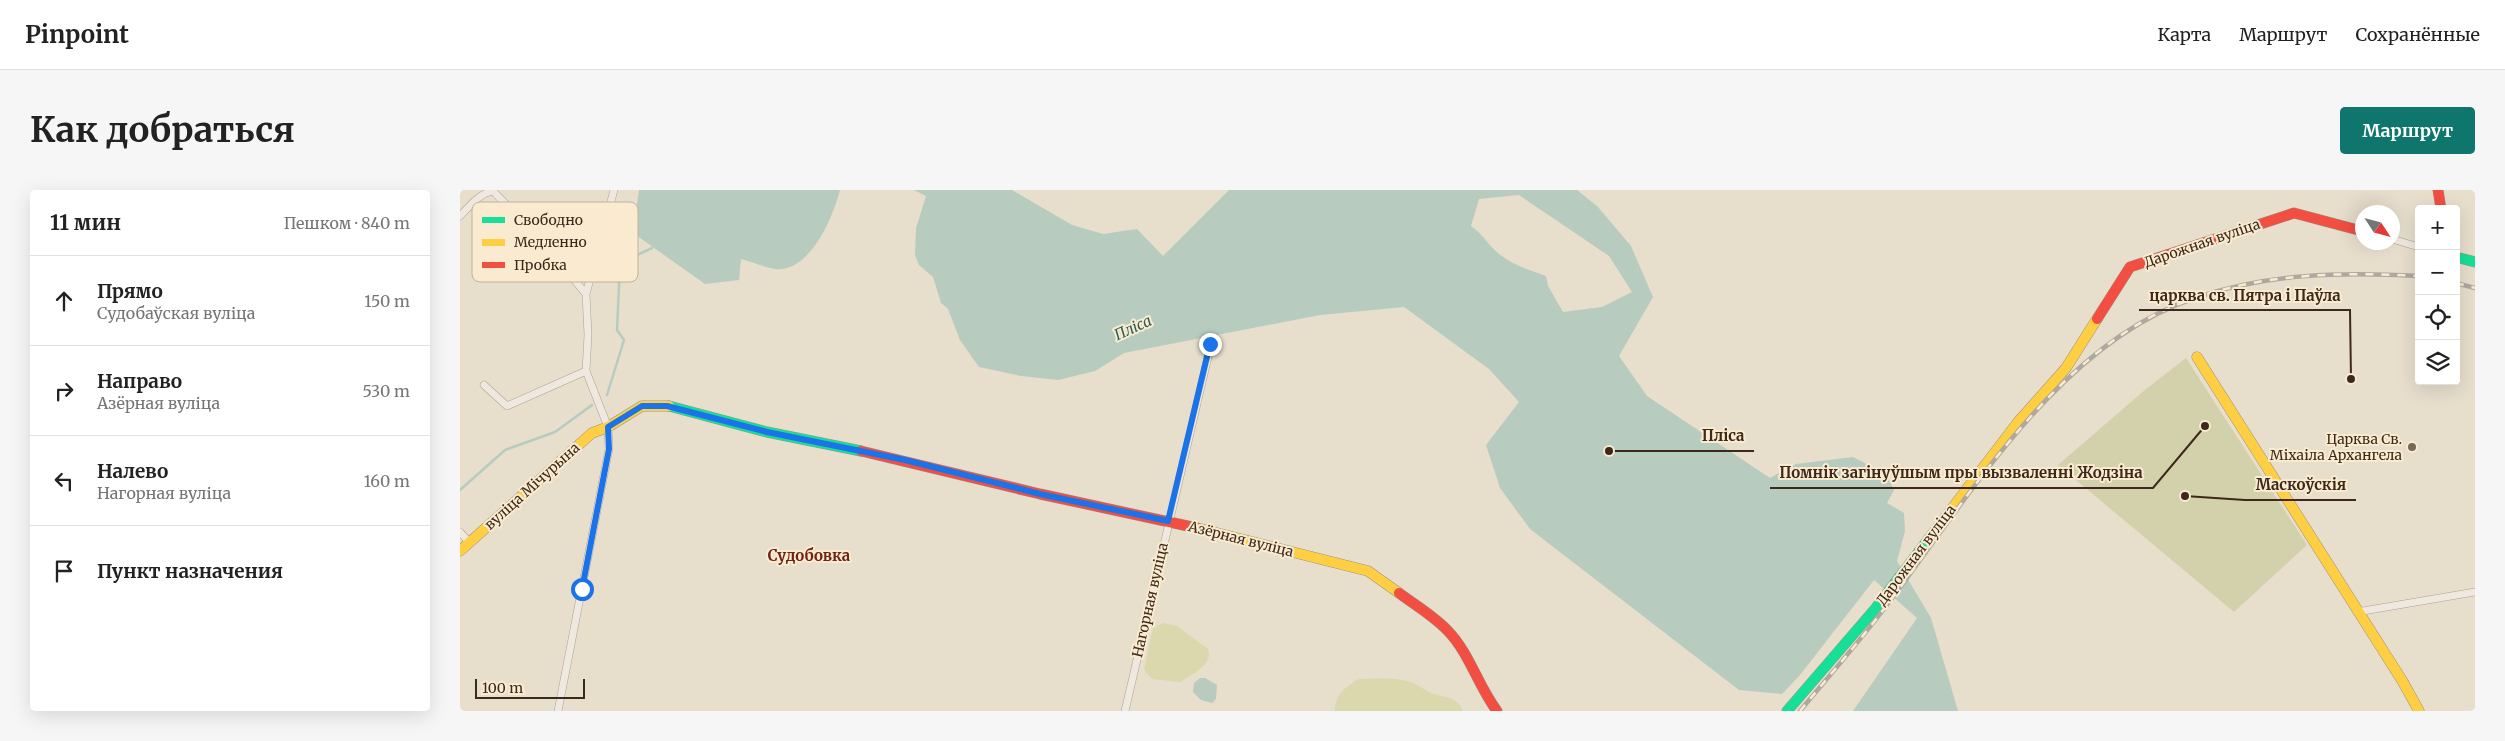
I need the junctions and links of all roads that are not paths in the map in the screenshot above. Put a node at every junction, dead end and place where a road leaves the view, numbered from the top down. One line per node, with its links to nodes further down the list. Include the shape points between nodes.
1 (2438, 190): 5 (street)
2 (475, 202): 3 (street, via 488,192 494,192)
3 (504, 202)
4 (472, 205): 6 (street)
5 (2440, 205)
6 (460, 216)
7 (2355, 229): 29 (street, Дарожная вуліца, via 2294,213 2130,267 2066,368 2018,422 1881,602)
8 (2400, 241): 9 (street)
9 (2415, 246)
10 (2460, 258): 11 (street)
11 (2475, 262)
12 (576, 282): 14 (street)
13 (589, 282): 14 (street)
14 (586, 294): 17 (street)
15 (1210, 344): 20 (street, Нагорная вуліца)
16 (2196, 357): 25 (street)
17 (586, 371): 18 (street, via 507,406); 19 (street)
18 (484, 385)
19 (608, 427): 20 (street, Азёрная вуліца, via 642,406 667,406 767,432 905,460 1040,494); 22 (street, вуліца Мічурына, via 592,433); 26 (street, via 609,449)
20 (1168, 521): 27 (street, Нагорная вуліца); 28 (street, Азёрная вуліца, via 1368,571 1449,632)
21 (460, 532): 22 (street)
22 (470, 542): 23 (street, вуліца Мічурына)
23 (460, 551)
24 (2475, 592): 25 (street)
25 (2357, 612): 30 (street)
26 (558, 711)
27 (1125, 711)
28 (1497, 711)
29 (1787, 711)
30 (2418, 711)

